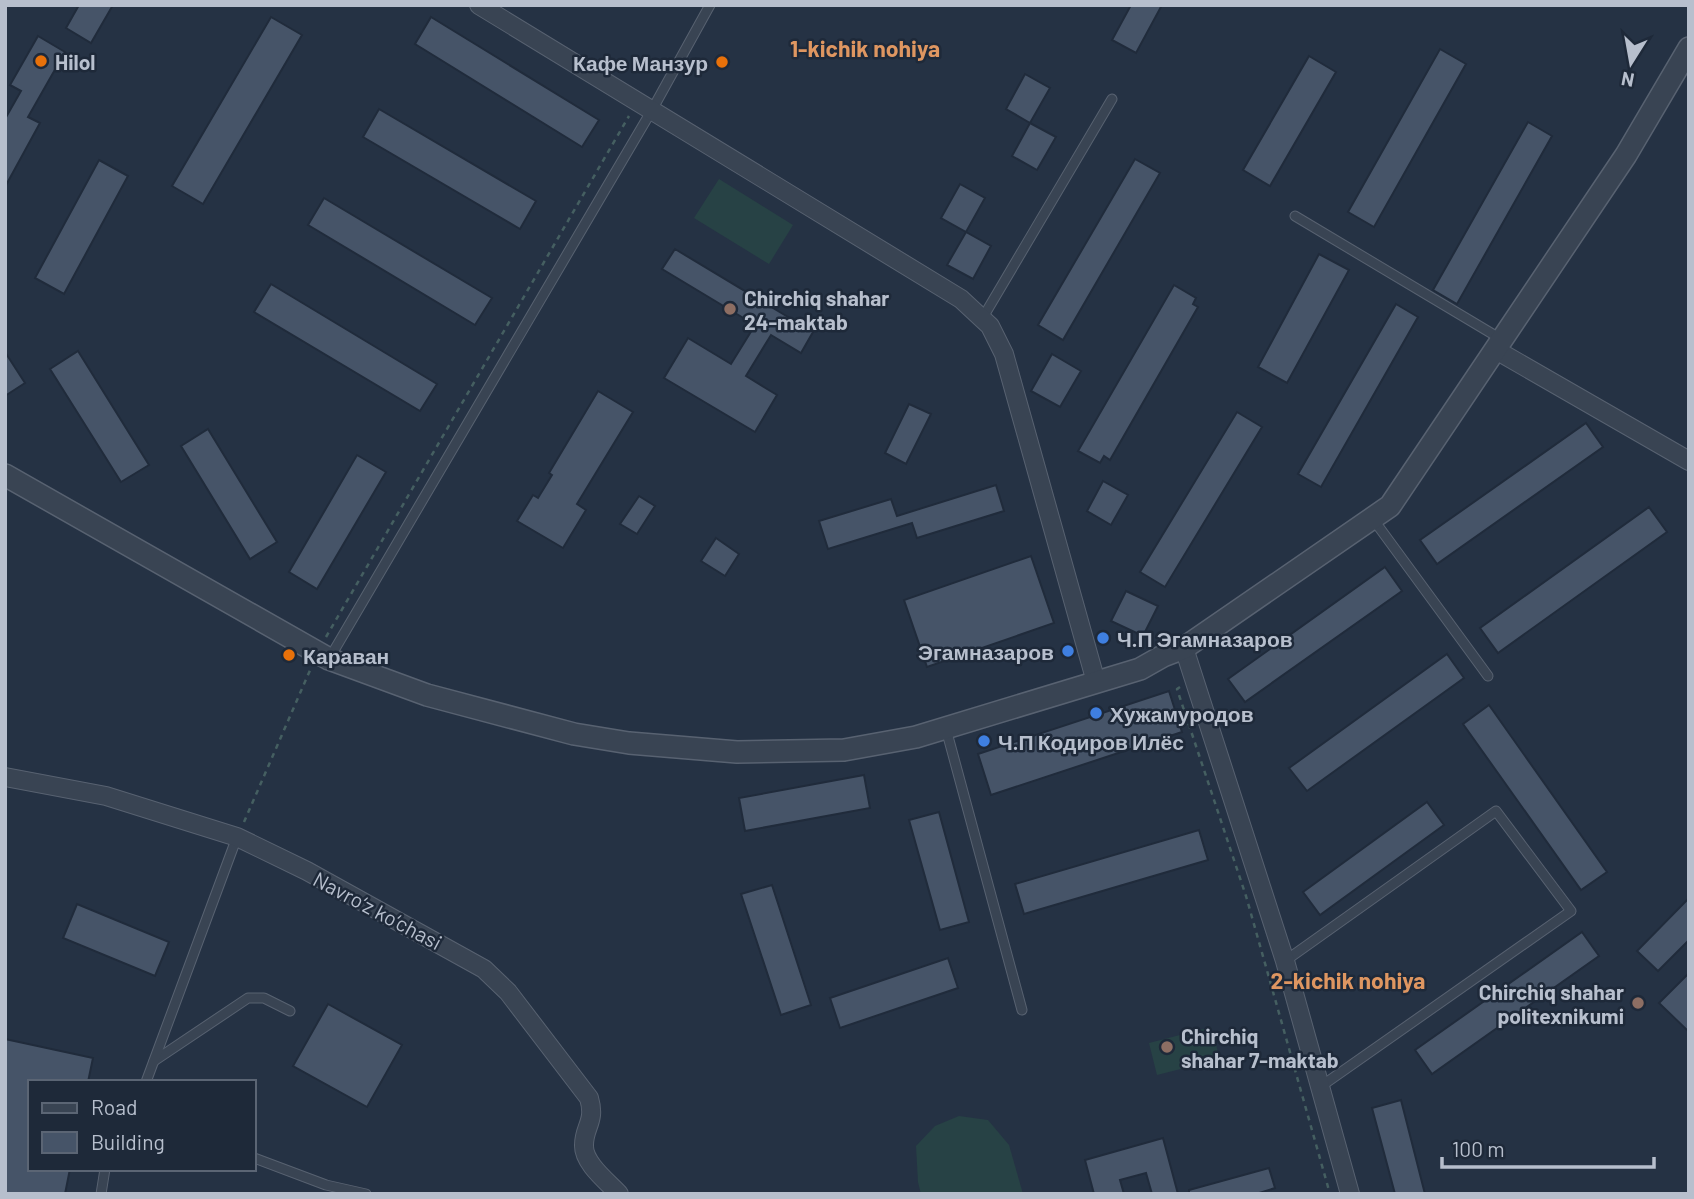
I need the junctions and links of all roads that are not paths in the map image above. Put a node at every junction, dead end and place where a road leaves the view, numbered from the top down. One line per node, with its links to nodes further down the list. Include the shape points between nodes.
1 (479, 5): 5 (street)
2 (710, 5): 5 (lane)
3 (1689, 48): 8 (street, via 1626,155)
4 (1112, 99): 7 (lane)
5 (652, 110): 7 (street, via 961,299); 13 (lane)
6 (1295, 216): 8 (lane)
7 (982, 319): 15 (street, via 1004,355)
8 (1499, 345): 9 (street); 11 (street, via 1390,506)
9 (1689, 461)
10 (5, 475): 13 (street)
11 (1373, 519): 12 (street); 14 (lane)
12 (1184, 648): 15 (street, via 1140,669); 19 (street)
13 (329, 659): 16 (street, via 498,715 629,743 804,752 879,745)
14 (1488, 676)
15 (1096, 682): 16 (street)
16 (946, 729): 20 (lane)
17 (5, 777): 18 (street, Navro‘z ko‘chasi, via 106,796)
18 (237, 837): 22 (lane); 29 (street, Navro‘z ko‘chasi, via 484,970 508,992 589,1098 593,1110 583,1144 585,1154)
19 (1285, 961): 24 (street); 24 (lane, via 1496,811 1571,911)
20 (1022, 1010)
21 (290, 1011): 22 (lane, via 264,998 248,998)
22 (154, 1061): 23 (lane)
23 (147, 1080)
24 (1319, 1088): 30 (street)
25 (256, 1159): 28 (lane, via 326,1185)
26 (105, 1171): 27 (lane)
27 (102, 1194)
28 (366, 1194)
29 (619, 1194)
30 (1350, 1194)

